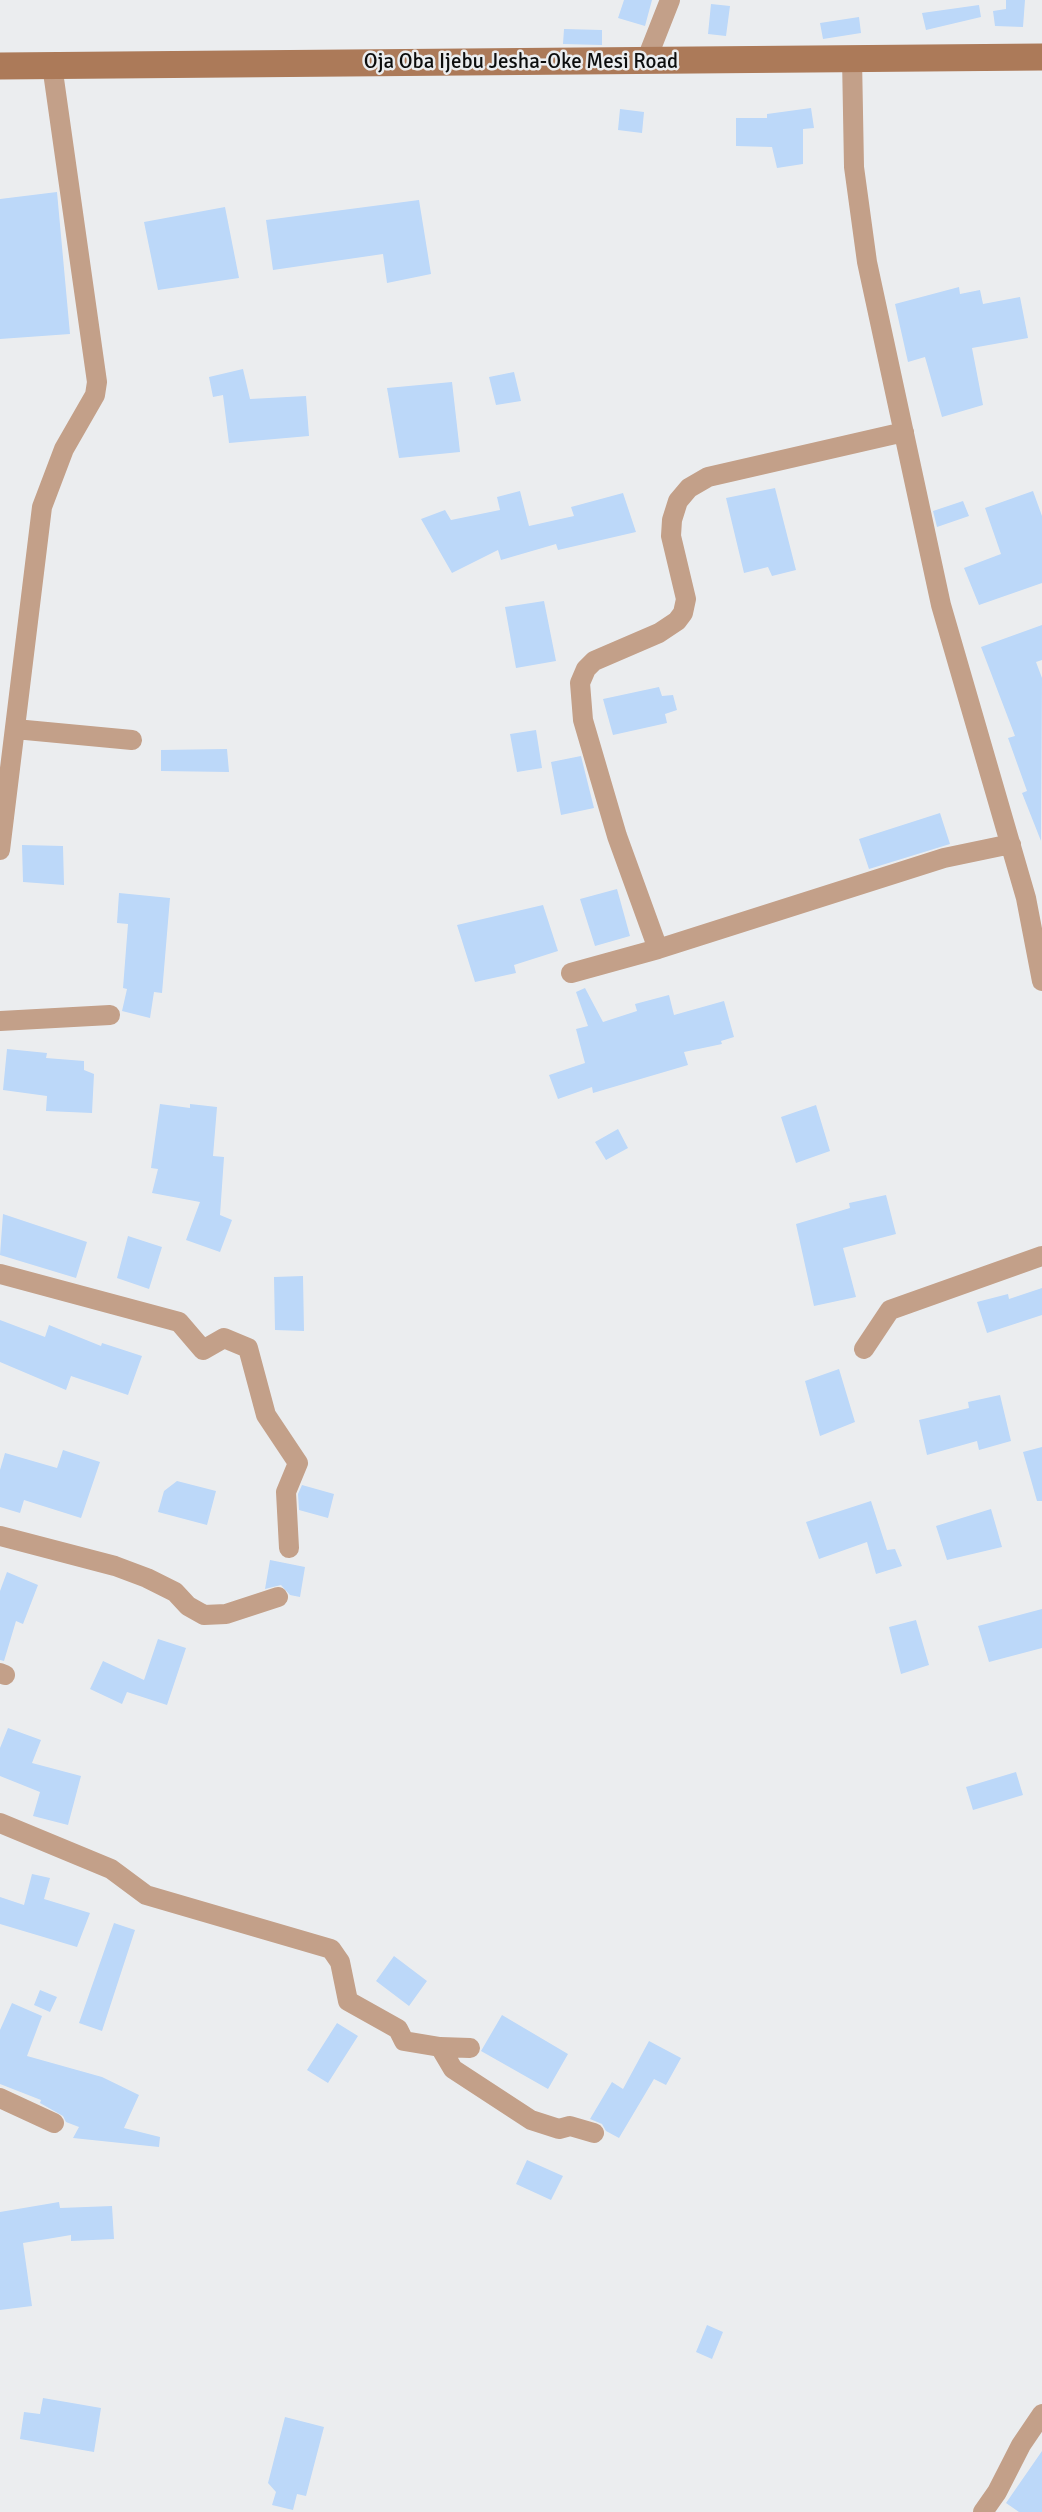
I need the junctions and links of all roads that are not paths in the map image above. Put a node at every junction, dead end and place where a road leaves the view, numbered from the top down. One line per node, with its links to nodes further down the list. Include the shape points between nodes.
1 (670, 0): 4 (street)
2 (1042, 57): 3 (main road, Oja Oba Ijebu Jesha-Oke Mesi Road)
3 (852, 58): 4 (main road, Oja Oba Ijebu Jesha-Oke Mesi Road); 7 (street, via 854,167 866,254)
4 (646, 62): 6 (main road, Oja Oba Ijebu Jesha-Oke Mesi Road)
5 (0, 66): 6 (main road, Oja Oba Ijebu Jesha-Oke Mesi Road)
6 (52, 66): 8 (street, via 98,382 95,395 64,449 42,507)
7 (904, 432): 10 (street, via 941,604); 12 (street, via 708,477 689,488 678,501 671,536 686,600 683,613 659,633 594,661 586,669 580,683 583,720 617,836)
8 (15, 729): 9 (street); 11 (street)
9 (132, 740)
10 (1011, 844): 12 (street, via 944,858); 14 (street)
11 (0, 850)
12 (658, 949): 13 (street)
13 (571, 974)
14 (1042, 981)
15 (110, 1015): 16 (street)
16 (0, 1021)
17 (1042, 1256): 19 (street, via 890,1310)
18 (0, 1274): 21 (street, via 179,1322 202,1350 224,1338 248,1348 266,1415 298,1462 286,1492)
19 (864, 1349)
20 (0, 1536): 22 (street, via 147,1578 204,1615 226,1614)
21 (289, 1548)
22 (278, 1597)
23 (0, 1823): 24 (street, via 111,1869 146,1895 331,1949 340,1962 348,2001 398,2029 404,2041)
24 (440, 2047): 25 (street); 28 (street, via 453,2069 531,2120)
25 (470, 2048)
26 (0, 2098): 27 (street)
27 (54, 2123)
28 (594, 2133)
29 (1042, 2414): 30 (street)
30 (985, 2511)

